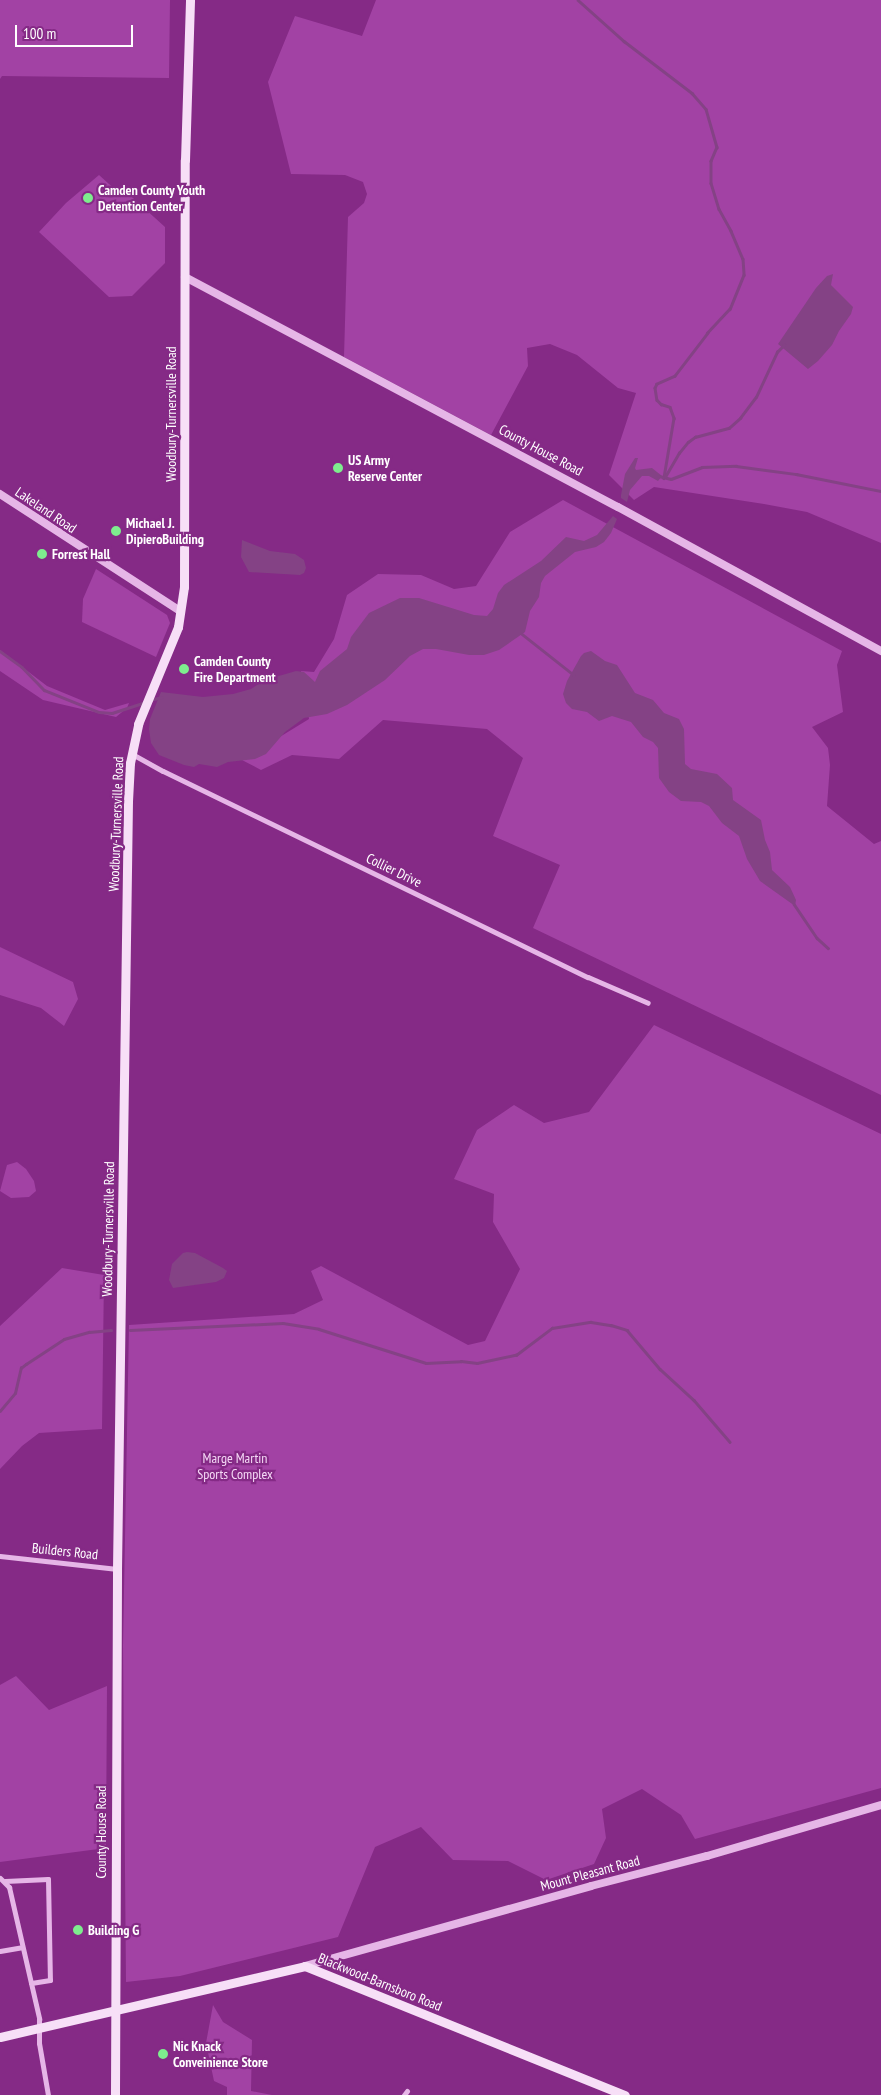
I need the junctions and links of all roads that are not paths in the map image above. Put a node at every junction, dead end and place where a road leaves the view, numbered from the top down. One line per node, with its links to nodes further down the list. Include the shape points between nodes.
1 (190, 0): 2 (main road, Woodbury-Turnersville Road)
2 (185, 277): 4 (main road, Woodbury-Turnersville Road, via 184,587); 5 (street, County House Road)
3 (0, 494): 4 (street, Lakeland Road)
4 (180, 611): 6 (main road, Woodbury-Turnersville Road, via 178,627 157,676)
5 (881, 651)
6 (132, 754): 7 (street, Collier Drive, via 588,977); 9 (main road, Woodbury-Turnersville Road, via 129,775)
7 (648, 1003)
8 (0, 1556): 9 (street, Builders Road)
9 (116, 1569): 16 (main road, County House Road)
10 (881, 1805): 14 (street, Mount Pleasant Road, via 708,1856)
11 (2, 1880): 12 (street, via 9,1887); 15 (street, via 48,1879 50,1980)
12 (22, 1947): 13 (street); 15 (street)
13 (0, 1951)
14 (305, 1966): 16 (main road, Blackwood-Barnsboro Road); 21 (main road, Blackwood-Barnsboro Road)
15 (31, 1983): 17 (street)
16 (114, 2009): 17 (main road, Blackwood-Barnsboro Road); 20 (main road, County House Road)
17 (39, 2028): 18 (main road, Blackwood-Barnsboro Road); 19 (street)
18 (0, 2037)
19 (48, 2095)
20 (115, 2095)
21 (625, 2095)

